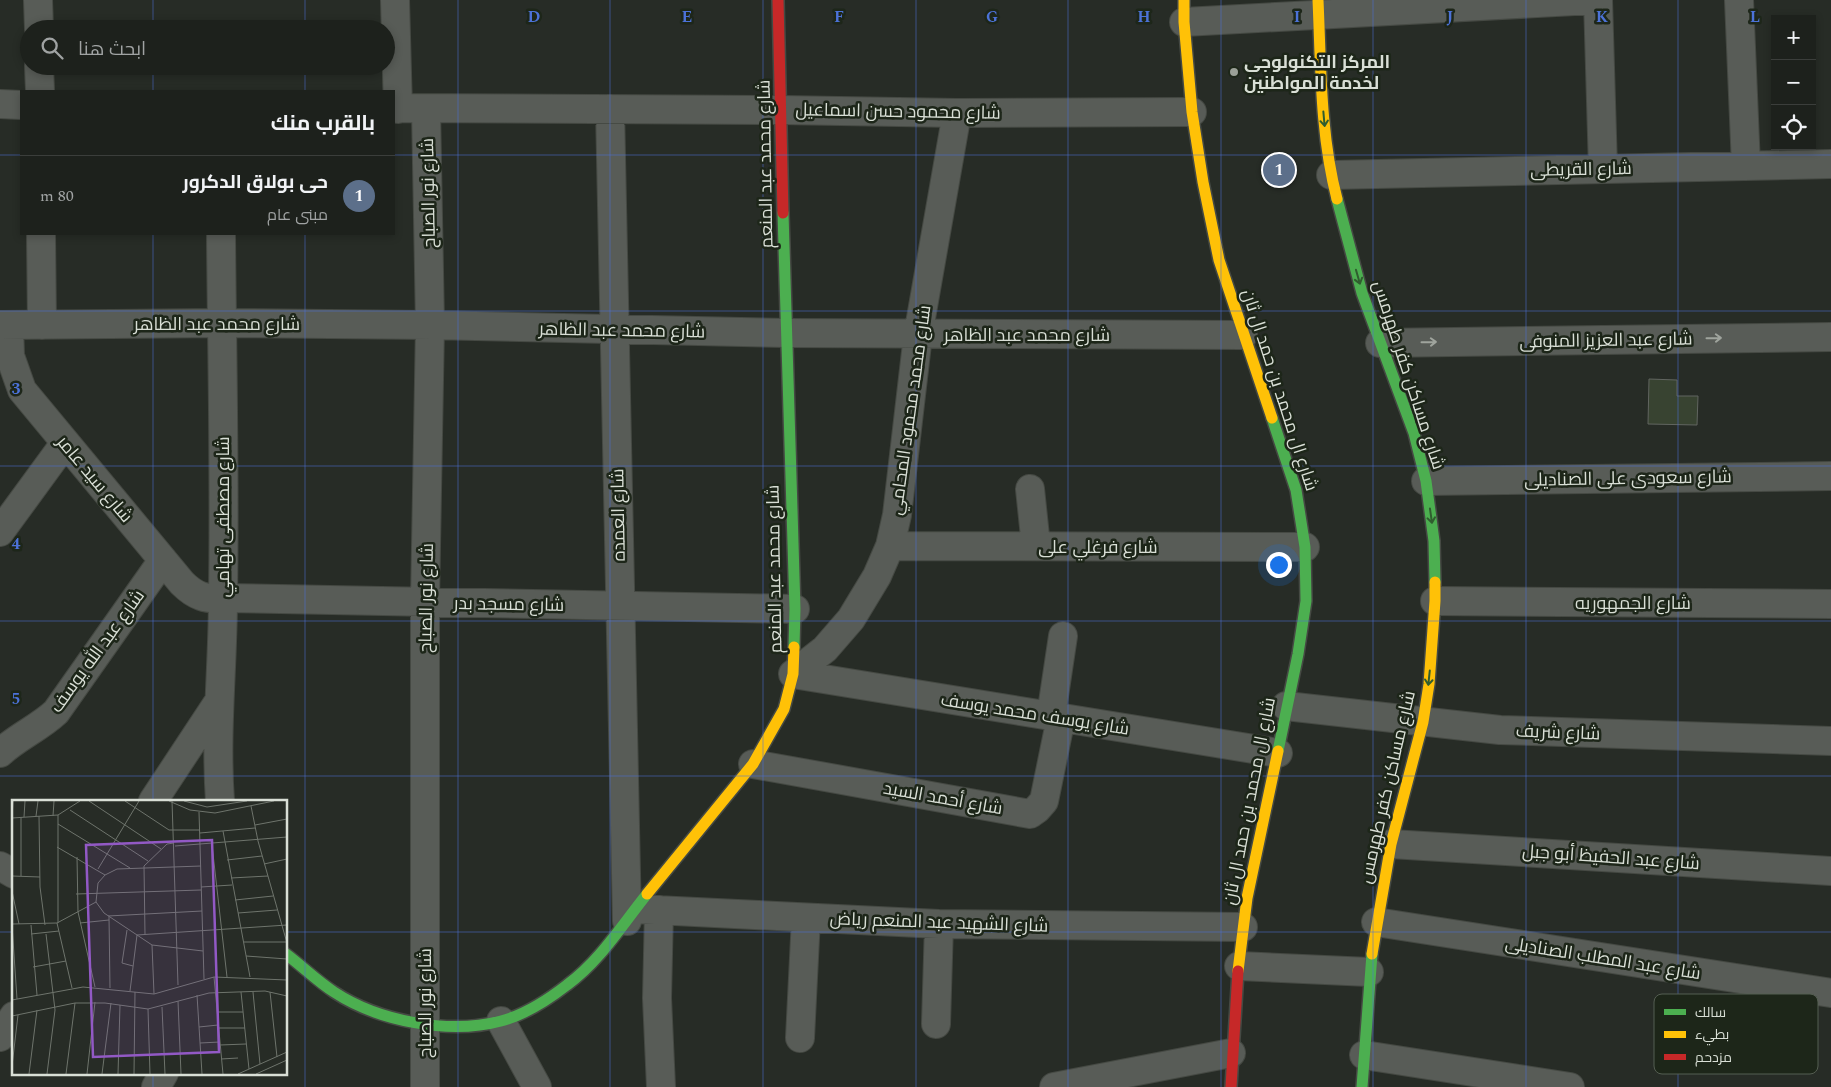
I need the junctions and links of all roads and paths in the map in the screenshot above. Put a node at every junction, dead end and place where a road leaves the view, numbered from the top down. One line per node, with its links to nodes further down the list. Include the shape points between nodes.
1 (38, 0): 10 (street)
2 (395, 0): 15 (street)
3 (778, 0): 18 (street, شارع محمد عبد المنعم)
4 (1593, 0): 7 (street)
5 (1598, 0): 23 (street)
6 (1740, 0): 22 (street)
7 (1487, 3): 8 (street)
8 (1318, 7): 9 (street); 24 (street, شارع مساكن كفر طهرمس, one-way to 24, via 1324,122)
9 (1184, 11): 19 (street, شارع ال محمد بن حمد ال ثان)
10 (39, 20)
11 (39, 75): 12 (street)
12 (40, 90)
13 (0, 104): 14 (street)
14 (20, 104)
15 (396, 108): 16 (street, شارع محمود حسن اسماعيل)
16 (426, 109): 17 (street, شارع محمود حسن اسماعيل); 30 (street, شارع نور الصباح)
17 (610, 109): 18 (street, شارع محمود حسن اسماعيل); 31 (street, شارع العمده)
18 (781, 110): 20 (street, شارع محمود حسن اسماعيل); 32 (street, شارع محمد عبد المنعم)
19 (1192, 112): 20 (street, شارع محمود حسن اسماعيل); 34 (street, شارع ال محمد بن حمد ال ثان, via 1219,260)
20 (957, 113): 33 (street, شارع محمد محمود المحامي)
21 (1831, 164): 22 (street, شارع القريطى)
22 (1746, 166): 23 (street, شارع القريطى)
23 (1604, 169): 24 (street, شارع القريطى)
24 (1331, 175): 36 (street, شارع مساكن كفر طهرمس, one-way to 36, via 1362,293)
25 (41, 235): 29 (street)
26 (221, 235): 27 (street, شارع مصطفى تهامي)
27 (222, 323): 29 (street, شارع محمد عبد الظاهر); 30 (street, شارع محمد عبد الظاهر); 46 (street, شارع مصطفى تهامي)
28 (5, 325): 29 (street, شارع محمد عبد الظاهر); 37 (street, شارع سيد عامر, via 10,356 22,390)
29 (42, 325)
30 (430, 325): 31 (street, شارع محمد عبد الظاهر); 47 (street, شارع نور الصباح)
31 (614, 330): 32 (street, شارع محمد عبد الظاهر); 50 (street, شارع العمده)
32 (786, 333): 33 (street, شارع محمد عبد الظاهر); 51 (street, شارع محمد عبد المنعم)
33 (918, 335): 34 (street, شارع محمد عبد الظاهر); 42 (street, شارع محمد محمود المحامي)
34 (1243, 336): 44 (street, شارع ال محمد بن حمد ال ثان, via 1296,490)
35 (1831, 337): 36 (street, شارع عبد العزيز المنوفى, one-way to 35)
36 (1380, 342): 39 (street, شارع مساكن كفر طهرمس, via 1414,433)
37 (65, 443): 41 (street); 45 (street, شارع سيد عامر)
38 (1831, 476): 39 (street, شارع سعودى على الصناديلى)
39 (1426, 481): 48 (street, شارع مساكن كفر طهرمس, one-way to 48, via 1434,540)
40 (1030, 489): 43 (street)
41 (0, 532)
42 (890, 546): 43 (street, شارع فرغلي على); 53 (street, شارع محمد محمود المحامي, via 851,619 825,649)
43 (1036, 546): 44 (street, شارع فرغلي على)
44 (1306, 548): 55 (street, شارع ال محمد بن حمد ال ثان, via 1306,601)
45 (163, 560): 46 (street, شارع سيد عامر, via 190,592 200,597); 59 (street, شارع عبد الله يوسف, via 56,712)
46 (224, 598): 47 (street, شارع مسجد بدر); 54 (street, شارع مصطفى تهامي)
47 (426, 602): 50 (street, شارع مسجد بدر); 80 (street, شارع نور الصباح)
48 (1435, 602): 49 (street, شارع الجمهوريه); 57 (street, شارع مساكن كفر طهرمس, one-way to 57, via 1430,676)
49 (1831, 604)
50 (620, 606): 51 (street, شارع مسجد بدر); 68 (street, شارع العمده)
51 (795, 609): 53 (street, شارع محمد عبد المنعم)
52 (1063, 636): 56 (street)
53 (793, 674): 56 (street, شارع يوسف محمد يوسف); 61 (street, شارع محمد عبد المنعم, via 784,709)
54 (219, 701): 62 (street); 63 (street, شارع مصطفى تهامي)
55 (1286, 706): 57 (street, شارع شريف); 60 (street, شارع ال محمد بن حمد ال ثان)
56 (1056, 717): 60 (street, شارع يوسف محمد يوسف); 61 (street, شارع أحمد السيد, via 1044,801 1030,814)
57 (1422, 722): 58 (street, شارع شريف, via 1500,730); 64 (street, شارع مساكن كفر طهرمس)
58 (1831, 741)
59 (0, 753)
60 (1278, 753): 72 (street, شارع ال محمد بن حمد ال ثان)
61 (753, 764): 68 (street, شارع محمد عبد المنعم)
62 (154, 800)
63 (220, 800)
64 (1391, 844): 66 (street, شارع عبد الحفيظ أبو جبل); 70 (street, شارع مساكن كفر طهرمس)
65 (0, 866): 67 (street)
66 (1831, 871)
67 (12, 873)
68 (640, 913): 69 (street, شارع الشهيد عبد المنعم رياض); 78 (street, شارع محمد عبد المنعم, via 568,985 531,1008); 89 (street, شارع العمده, via 657,998)
69 (806, 918): 71 (street, شارع الشهيد عبد المنعم رياض); 82 (street)
70 (1376, 922): 75 (street, شارع مساكن كفر طهرمس); 76 (street, شارع عبد المطلب الصناديلى)
71 (939, 924): 72 (street, شارع الشهيد عبد المنعم رياض); 79 (street)
72 (1243, 927): 74 (street, شارع ال محمد بن حمد ال ثان)
73 (288, 956): 80 (street, via 334,992 378,1013)
74 (1239, 966): 75 (street); 83 (street, شارع ال محمد بن حمد ال ثان)
75 (1369, 972): 84 (street, شارع مساكن كفر طهرمس)
76 (1831, 993)
77 (12, 1019): 81 (street)
78 (501, 1021): 80 (street, via 457,1027); 88 (street)
79 (936, 1024)
80 (424, 1025): 87 (street, شارع نور الصباح)
81 (0, 1037)
82 (800, 1038)
83 (1232, 1053): 90 (street); 91 (street, شارع ال محمد بن حمد ال ثان)
84 (1364, 1055): 92 (street, شارع مساكن كفر طهرمس); 93 (street)
85 (163, 1074): 86 (street)
86 (156, 1087)
87 (425, 1087)
88 (536, 1087)
89 (661, 1087)
90 (1054, 1087)
91 (1231, 1087)
92 (1362, 1087)
93 (1570, 1087)

